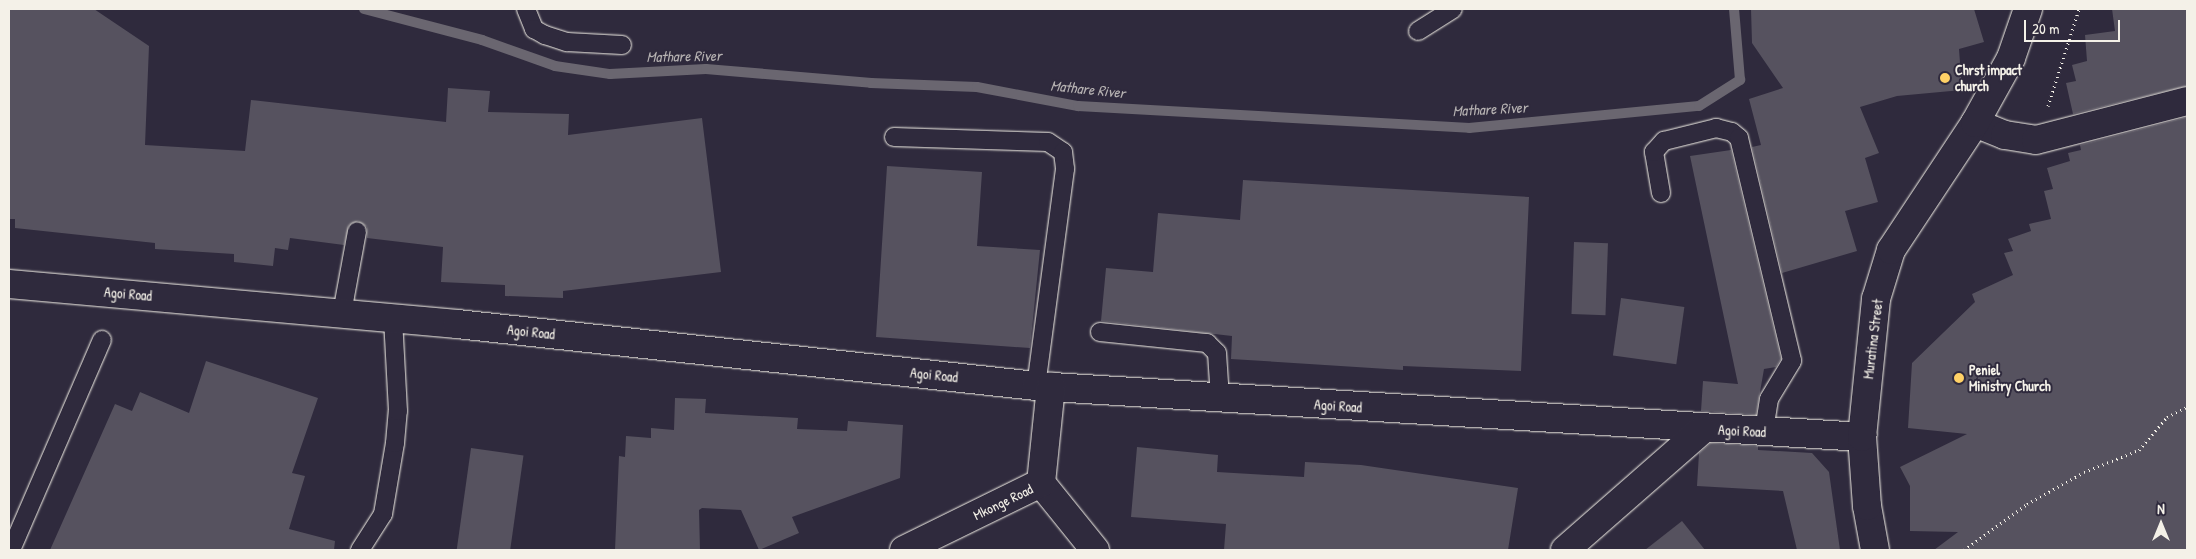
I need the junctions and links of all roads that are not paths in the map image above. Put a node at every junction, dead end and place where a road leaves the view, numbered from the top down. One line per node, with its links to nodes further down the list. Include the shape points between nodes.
1 (526, 9): 5 (lane, via 534,29 545,35 567,42)
2 (1453, 9): 4 (lane)
3 (2028, 9): 7 (street, Muratina Street, via 2011,58)
4 (1418, 31)
5 (622, 45)
6 (2187, 101): 7 (street, via 2036,140 2005,135)
7 (1975, 123): 20 (street, Muratina Street, via 1891,250 1876,299)
8 (894, 137): 16 (lane, via 1048,142 1063,152 1065,169)
9 (1661, 193): 19 (lane, via 1654,152 1664,141 1716,128 1732,132 1739,138 1792,361 1769,399)
10 (357, 231): 12 (lane)
11 (9, 284): 12 (street, Agoi Road)
12 (342, 313): 13 (street, Agoi Road)
13 (393, 318): 16 (street, Agoi Road); 23 (lane, via 398,411 395,443 382,514)
14 (1100, 332): 17 (lane, via 1207,343 1217,354)
15 (102, 340): 22 (lane)
16 (1044, 387): 17 (street, Agoi Road); 21 (street, Mkonge Road)
17 (1220, 398): 18 (street, Agoi Road)
18 (1702, 430): 19 (street, Agoi Road); 26 (street)
19 (1764, 432): 20 (street, Agoi Road)
20 (1862, 437): 27 (street, Muratina Street, via 1867,506)
21 (1041, 483): 24 (street, Mkonge Road); 25 (street)
22 (11, 550)
23 (360, 550)
24 (904, 550)
25 (1095, 550)
26 (1565, 550)
27 (1875, 550)

